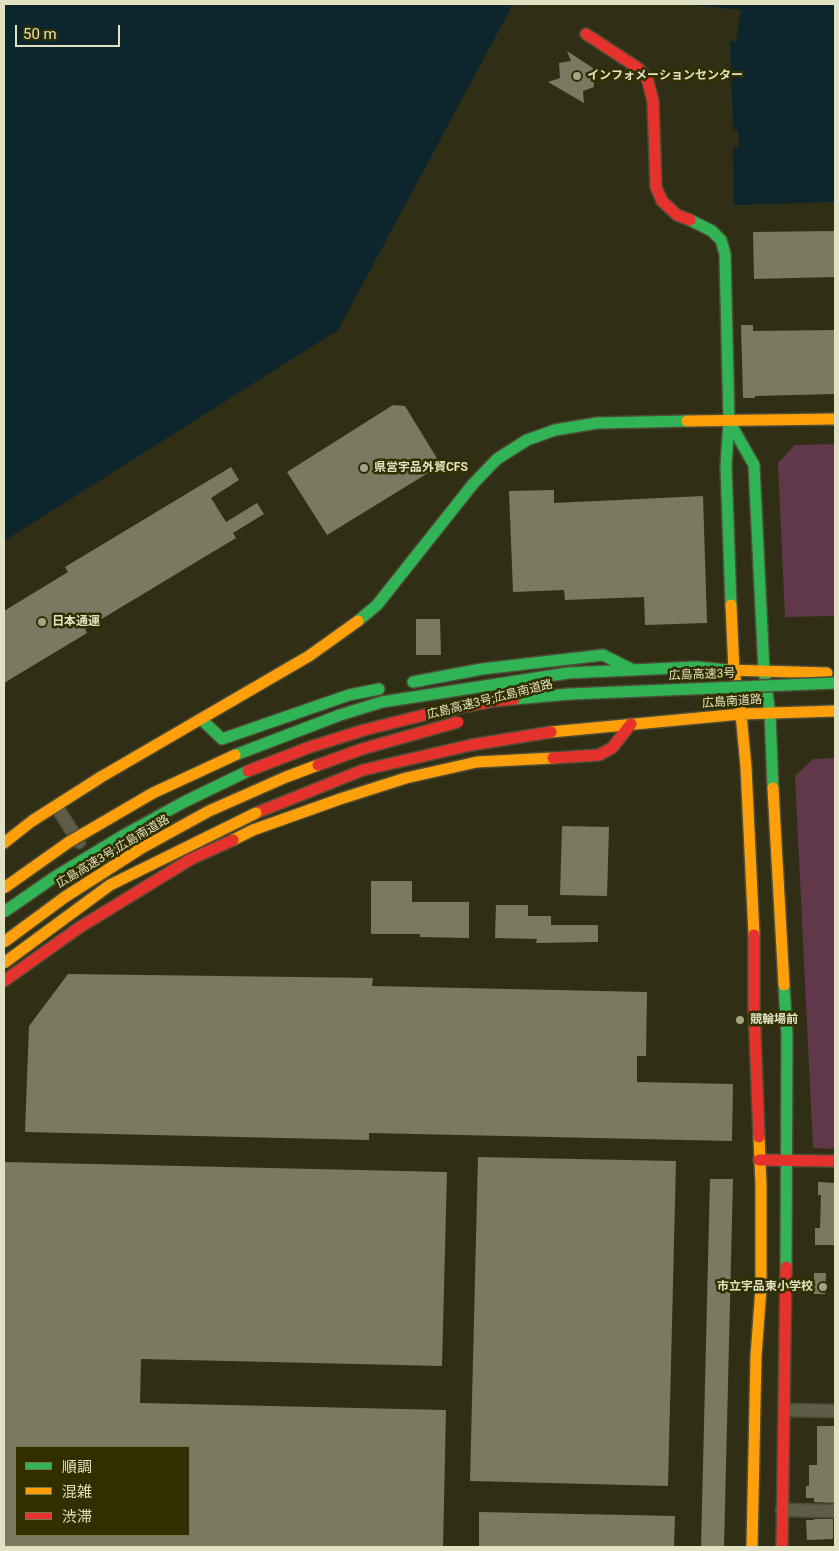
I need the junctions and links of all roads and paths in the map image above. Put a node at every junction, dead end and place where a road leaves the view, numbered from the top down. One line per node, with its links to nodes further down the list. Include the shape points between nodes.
1 (586, 34): 3 (main road, via 638,68 647,78 653,100 656,187 662,201 677,215 704,226 721,240 725,254)
2 (835, 419): 3 (main road)
3 (728, 421): 5 (main road, via 726,466); 6 (main road, via 754,465); 16 (main road, via 597,423 555,430 527,440 497,458 473,484 377,605 309,656)
4 (632, 670): 5 (main road, via 696,666); 8 (main road, via 603,655 482,668); 21 (main road, bridge, via 568,673 382,702 340,715 235,755 153,793 70,842)
5 (734, 671): 6 (main road); 14 (main road)
6 (764, 671): 7 (main road); 15 (main road)
7 (835, 673)
8 (406, 684)
9 (835, 684): 11 (main road, 広島高速3号, bridge)
10 (387, 688): 16 (main road, via 349,695 222,739)
11 (570, 694): 13 (main road, 広島高速3号;広島南道路, bridge); 23 (main road, 広島高速3号;広島南道路, bridge, via 494,701 428,714 301,750 243,773 184,802 53,878)
12 (835, 711): 15 (main road, 広島南道路)
13 (494, 713)
14 (741, 714): 15 (main road, 広島南道路); 18 (main road, 広島南道路); 27 (main road, via 754,935)
15 (770, 714): 28 (main road, via 787,1036)
16 (201, 719): 19 (main road)
17 (465, 720): 24 (main road, 広島高速3号;広島南道路, bridge, via 362,749 286,777 209,812 140,849 65,897)
18 (631, 724): 22 (main road, via 612,748 599,755 477,762 406,778 340,799 253,830 191,859); 25 (main road, 広島南道路, bridge, via 470,745 363,770 256,813 110,885)
19 (56, 806): 20 (main road); 22 (street)
20 (4, 843)
21 (4, 888)
22 (117, 904): 26 (main road)
23 (4, 912)
24 (4, 942)
25 (4, 964)
26 (4, 981)
27 (760, 1160): 28 (main road); 34 (main road, via 761,1288 756,1356)
28 (787, 1160): 29 (main road); 30 (main road)
29 (835, 1161)
30 (785, 1410): 31 (street); 32 (main road)
31 (835, 1411)
32 (782, 1510): 33 (street); 35 (main road)
33 (835, 1511)
34 (752, 1547)
35 (782, 1547)

